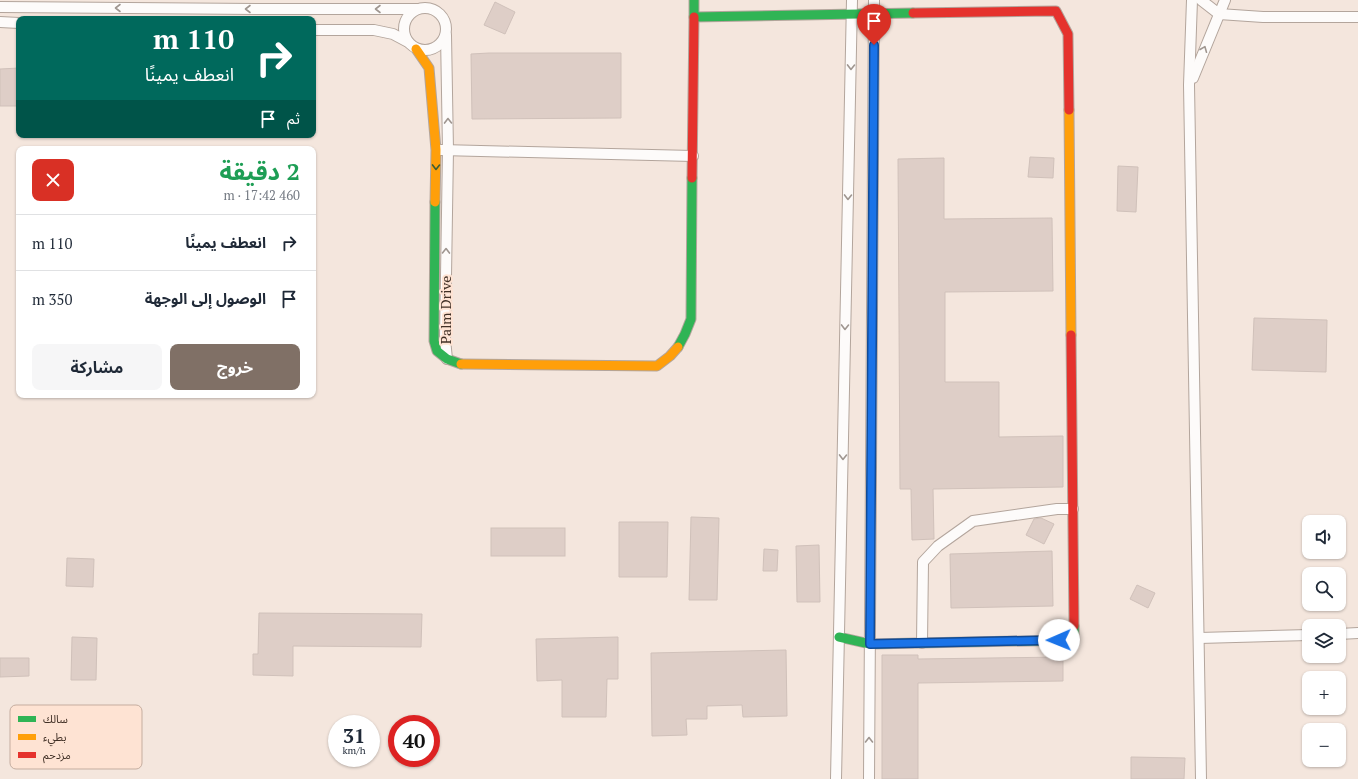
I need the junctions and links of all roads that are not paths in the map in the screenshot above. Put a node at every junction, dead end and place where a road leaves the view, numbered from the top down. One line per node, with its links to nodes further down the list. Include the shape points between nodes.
1 (694, 0): 12 (street)
2 (852, 0): 9 (street)
3 (874, 0): 10 (street)
4 (1192, 0): 20 (street)
5 (1201, 0): 11 (street)
6 (1225, 0): 11 (street)
7 (0, 7): 8 (street, Palm Drive, one-way to 7)
8 (417, 8): 17 (street, Palm Drive, via 437,10 446,21); 18 (street, via 406,18 403,29)
9 (852, 14): 10 (street); 12 (street); 29 (street, one-way to 29)
10 (874, 14): 25 (street, via 1056,11 1068,34); 32 (street)
11 (1219, 14): 13 (street, via 1263,17); 20 (street, one-way to 11)
12 (694, 17): 23 (street)
13 (1358, 17)
14 (0, 22): 15 (street)
15 (16, 23)
16 (316, 30): 18 (street, Palm Drive, via 374,30 393,34)
17 (446, 36): 19 (street, via 440,45 429,51); 22 (street, Palm Drive, one-way to 17)
18 (408, 42): 19 (street, Palm Drive)
19 (416, 49): 21 (street, Palm Drive, via 429,68)
20 (1189, 85): 30 (street)
21 (436, 150): 22 (street); 24 (street, Palm Drive, one-way to 24, via 434,341 437,351)
22 (448, 150): 23 (street); 24 (street, Palm Drive, one-way to 22, via 445,339)
23 (693, 156): 24 (street, via 691,319 684,340 671,357 657,366 461,364)
24 (447, 360)
25 (1073, 509): 31 (street, via 974,521 938,546 923,562); 31 (street, via 1074,640)
26 (1346, 634): 27 (street)
27 (1358, 634)
28 (1302, 635): 30 (street)
29 (839, 637): 32 (street); 33 (street)
30 (1199, 638): 35 (street)
31 (922, 643): 32 (street)
32 (870, 644): 34 (street, one-way to 32)
33 (836, 779)
34 (869, 779)
35 (1201, 779)

